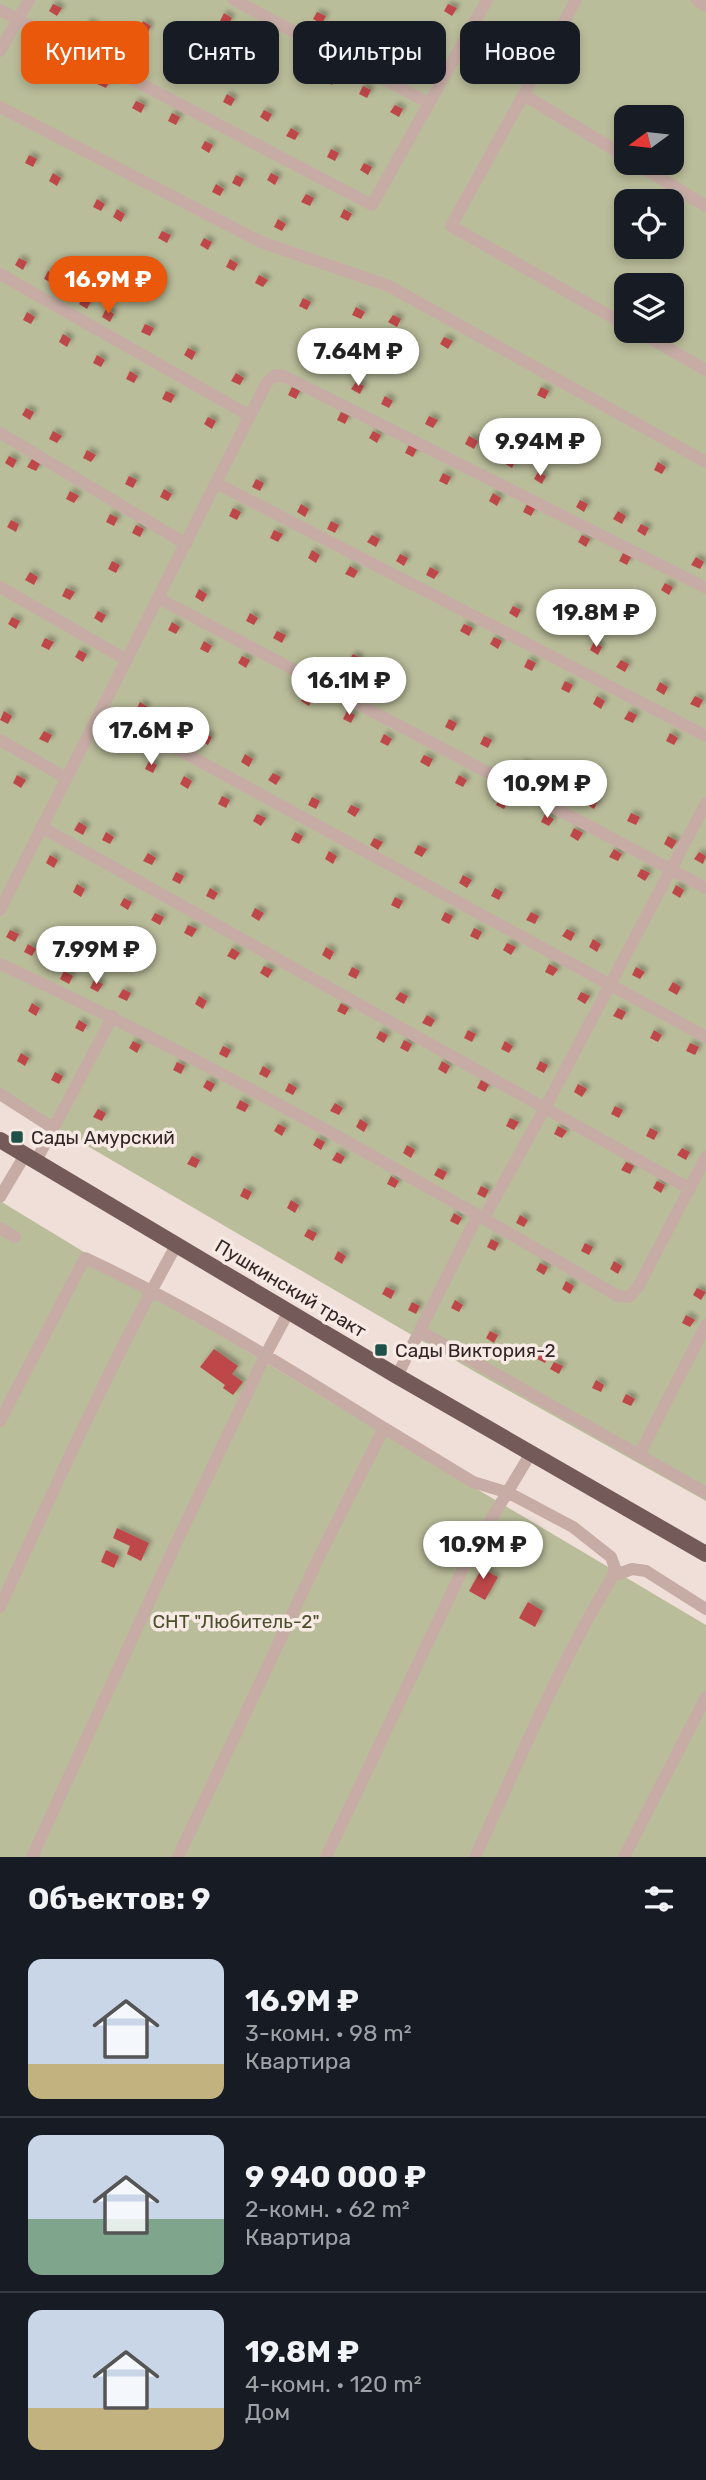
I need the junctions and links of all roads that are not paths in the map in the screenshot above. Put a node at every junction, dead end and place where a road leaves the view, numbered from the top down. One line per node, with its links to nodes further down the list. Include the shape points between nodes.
1 (29, 0): 8 (street)
2 (234, 0): 11 (street)
3 (576, 0): 10 (street)
4 (697, 0): 6 (street)
5 (485, 1): 11 (street)
6 (706, 6)
7 (0, 10): 8 (street)
8 (18, 20): 9 (street); 11 (street, via 372,205)
9 (0, 51)
10 (524, 95): 13 (street); 17 (street, via 451,226)
11 (429, 103)
12 (0, 107): 22 (street, via 261,242 389,286)
13 (614, 151)
14 (655, 175): 15 (street)
15 (706, 206)
16 (0, 274): 20 (street)
17 (614, 318)
18 (658, 343): 19 (street)
19 (706, 370)
20 (250, 416): 23 (street); 26 (street, via 267,382 276,375 286,377)
21 (0, 433): 24 (street)
22 (706, 462)
23 (216, 483): 24 (street); 30 (street)
24 (186, 544): 27 (street)
25 (0, 587): 28 (street)
26 (706, 588)
27 (158, 598): 28 (street); 35 (street)
28 (127, 660): 29 (street)
29 (102, 708): 32 (street); 40 (street)
30 (706, 736)
31 (0, 740): 32 (street)
32 (66, 778): 34 (street)
33 (706, 803): 35 (street)
34 (41, 827): 37 (street); 44 (street)
35 (670, 869): 36 (street); 40 (street)
36 (706, 888)
37 (3, 895): 38 (street)
38 (0, 910)
39 (0, 964): 41 (street)
40 (610, 985): 42 (street); 44 (street)
41 (113, 1016): 45 (street); 51 (street)
42 (706, 1037)
43 (0, 1094): 45 (street)
44 (545, 1108): 50 (street); 51 (street)
45 (53, 1128): 48 (street)
46 (0, 1140): 48 (main road, Пушкинский тракт)
47 (706, 1157): 50 (street)
48 (30, 1158): 49 (street); 54 (main road, Пушкинский тракт)
49 (2, 1189)
50 (690, 1189): 51 (street, via 629,1297 618,1296)
51 (481, 1217): 58 (street)
52 (0, 1228): 53 (street)
53 (15, 1237)
54 (177, 1244): 55 (street); 56 (main road, Пушкинский тракт)
55 (152, 1289): 59 (street); 61 (street, via 85,1258); 69 (street)
56 (289, 1311): 59 (street); 60 (main road, Пушкинский тракт)
57 (706, 1325): 64 (street)
58 (419, 1331): 60 (street); 64 (street)
59 (266, 1354): 62 (street); 72 (street)
60 (397, 1376): 63 (main road, Пушкинский тракт)
61 (0, 1422)
62 (384, 1428): 65 (street, via 473,1482); 73 (street)
63 (531, 1453): 65 (street); 67 (main road, Пушкинский тракт)
64 (639, 1455): 66 (street)
65 (509, 1493): 68 (street, via 573,1527 599,1547 611,1557); 74 (street, via 469,1556)
66 (706, 1493)
67 (706, 1554)
68 (613, 1576): 70 (street, via 632,1569 646,1571); 75 (street, via 557,1676)
69 (0, 1607)
70 (706, 1609)
71 (706, 1697): 76 (street)
72 (32, 1857)
73 (178, 1857)
74 (326, 1857)
75 (475, 1857)
76 (624, 1857)

